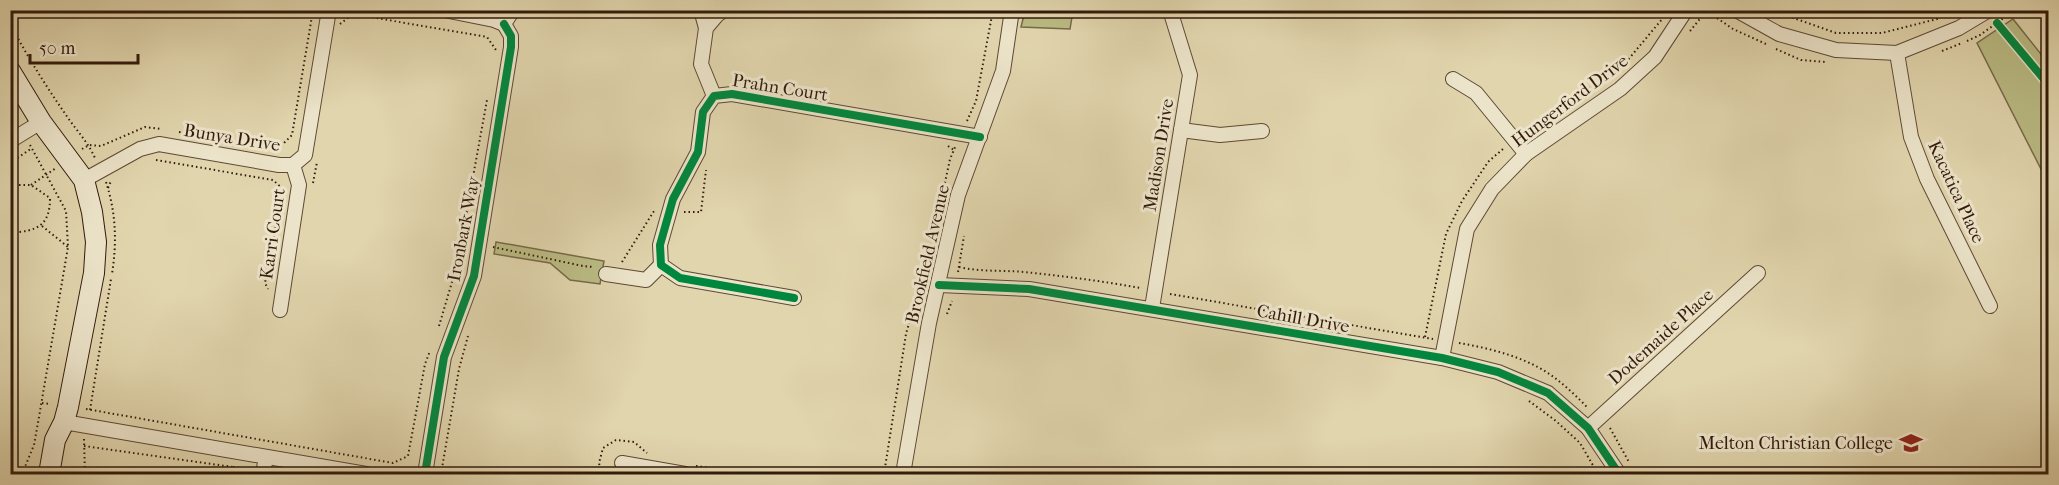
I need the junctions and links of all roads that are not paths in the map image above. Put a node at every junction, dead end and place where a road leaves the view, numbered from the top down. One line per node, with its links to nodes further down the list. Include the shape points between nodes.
1 (329, 10): 23 (street, Bunya Drive, via 305,155)
2 (444, 10): 11 (street)
3 (513, 10): 11 (street)
4 (701, 10): 12 (street, Prahn Court)
5 (724, 10): 12 (street)
6 (1012, 10): 20 (street, Brookfield Avenue, via 1003,71)
7 (1170, 10): 18 (street, Madison Drive, via 1190,75)
8 (1686, 10): 22 (street, Hungerford Drive, via 1656,57 1620,89)
9 (1736, 10): 13 (street, via 1779,34 1836,50)
10 (1989, 10): 13 (street, via 1959,28)
11 (504, 24): 42 (street, Ironbark Way, via 511,36 511,47 474,276 444,357)
12 (706, 28): 16 (street, Prahn Court, via 700,64)
13 (1897, 53): 30 (street, Kacatica Place, via 1911,138)
14 (10, 71): 17 (street)
15 (1453, 79): 22 (street, via 1476,93)
16 (714, 96): 20 (street, Prahn Court, via 732,94); 25 (street, Prahn Court, via 703,112 698,152 669,211 660,245)
17 (41, 122): 21 (street); 24 (street)
18 (1180, 130): 19 (street, via 1220,135); 31 (street, Madison Drive)
19 (1262, 131)
20 (981, 137): 28 (street, Brookfield Avenue, via 958,195)
21 (10, 141)
22 (1526, 154): 33 (street, Hungerford Drive, via 1492,189 1467,229)
23 (293, 165): 24 (street, Bunya Drive, via 159,144 140,149); 32 (street, Karri Court, via 299,185)
24 (84, 180): 34 (street, via 96,242 94,273)
25 (661, 266): 26 (street, via 646,280); 29 (street, via 680,278)
26 (606, 269)
27 (1758, 273): 35 (street, Dodemaide Place)
28 (939, 285): 31 (street, Cahill Drive, via 1029,289); 44 (street, Brookfield Avenue)
29 (794, 298)
30 (1990, 306)
31 (1152, 308): 33 (street, Cahill Drive)
32 (280, 310)
33 (1442, 358): 35 (street, Cahill Drive, via 1498,372 1548,393)
34 (64, 422): 36 (street); 38 (street, via 55,440); 39 (street, via 67,442)
35 (1588, 428): 45 (street, Cahill Drive)
36 (266, 457): 40 (street); 41 (street)
37 (622, 463): 43 (street)
38 (49, 474)
39 (62, 474)
40 (263, 474)
41 (366, 474)
42 (425, 474)
43 (685, 474)
44 (903, 474)
45 (1619, 474)

